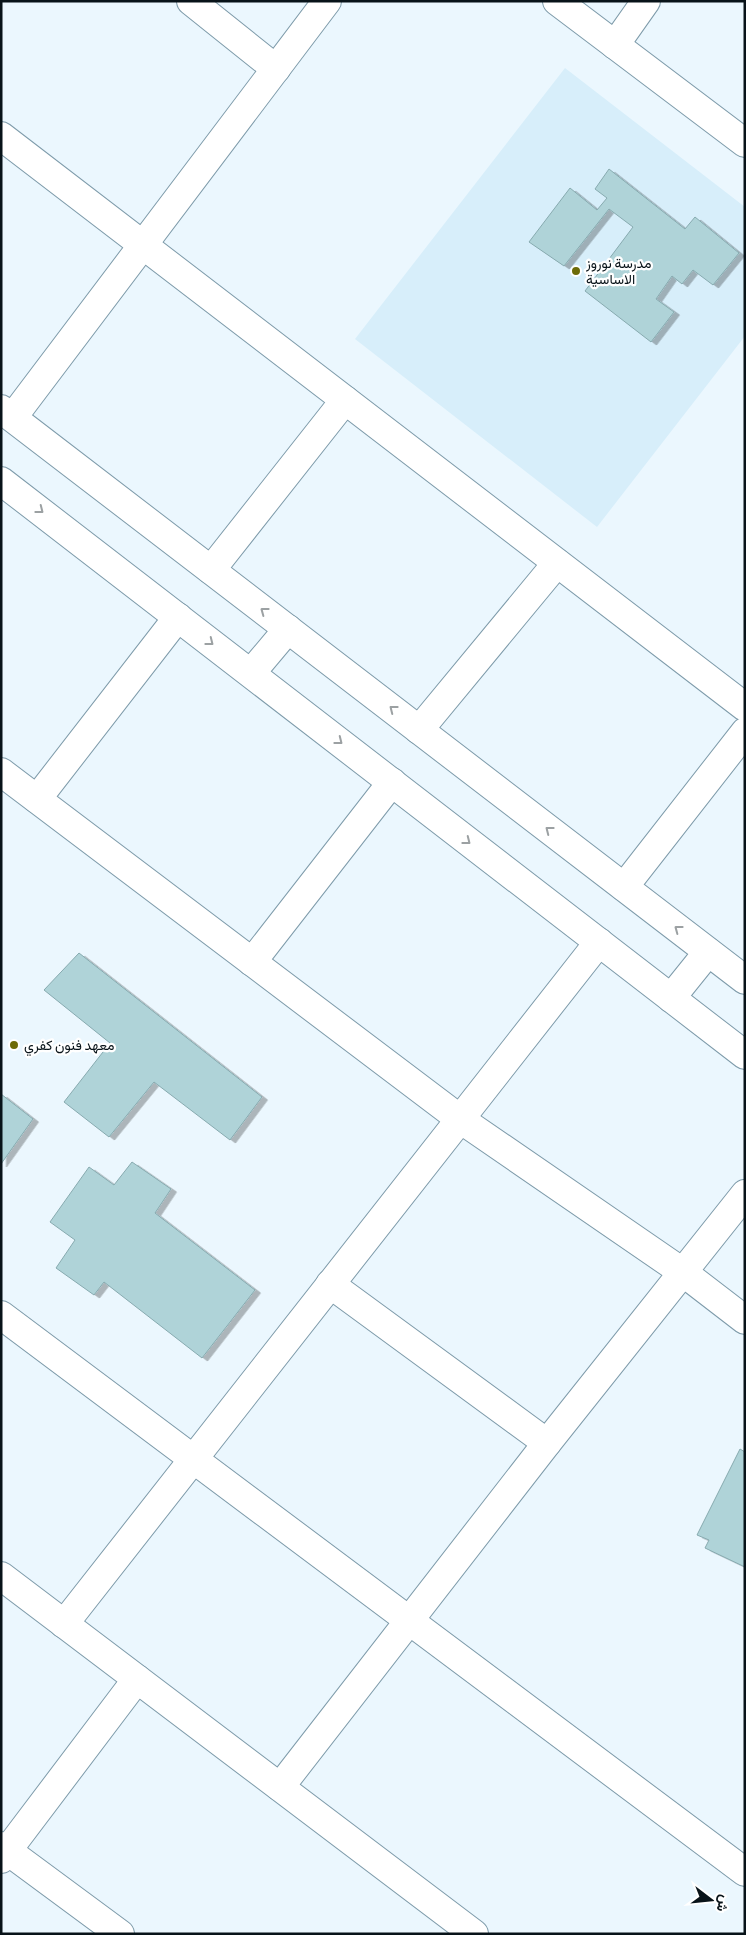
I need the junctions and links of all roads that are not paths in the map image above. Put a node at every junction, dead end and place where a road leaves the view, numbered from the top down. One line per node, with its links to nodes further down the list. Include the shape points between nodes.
1 (192, 1): 6 (street)
2 (327, 1): 6 (street)
3 (557, 1): 5 (street)
4 (646, 1): 5 (street)
5 (614, 45): 8 (street)
6 (276, 69): 9 (street)
7 (1, 136): 9 (street)
8 (745, 143)
9 (143, 245): 10 (street); 11 (street)
10 (345, 400): 13 (street); 14 (street)
11 (7, 413): 14 (street)
12 (1, 480): 15 (street, one-way to 15)
13 (558, 563): 18 (street); 19 (street)
14 (211, 570): 16 (street, one-way to 14)
15 (178, 617): 17 (street, one-way to 17); 23 (street)
16 (288, 629): 17 (street); 19 (street, one-way to 16)
17 (251, 673): 22 (street, one-way to 22)
18 (745, 707)
19 (419, 730): 24 (street, one-way to 19)
20 (745, 732): 24 (street)
21 (1, 772): 23 (street)
22 (392, 782): 25 (street, one-way to 25); 27 (street)
23 (37, 800): 27 (street)
24 (624, 887): 26 (street, one-way to 24)
25 (599, 942): 29 (street); 31 (street)
26 (708, 952): 28 (street); 29 (street)
27 (252, 962): 31 (street)
28 (745, 980)
29 (671, 998): 30 (street)
30 (745, 1055)
31 (460, 1119): 33 (street); 34 (street)
32 (745, 1194): 33 (street)
33 (684, 1272): 36 (street); 37 (street)
34 (330, 1284): 37 (street); 38 (street)
35 (1, 1315): 38 (street)
36 (745, 1320)
37 (547, 1443): 40 (street)
38 (193, 1458): 40 (street); 41 (street)
39 (1, 1576): 41 (street)
40 (410, 1620): 43 (street); 45 (street)
41 (64, 1624): 42 (street)
42 (137, 1679): 43 (street); 44 (street)
43 (280, 1787): 47 (street)
44 (3, 1852): 46 (street)
45 (745, 1872)
46 (120, 1934)
47 (474, 1934)

